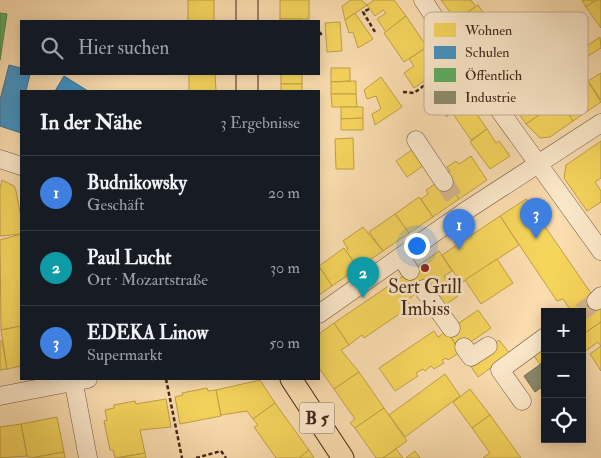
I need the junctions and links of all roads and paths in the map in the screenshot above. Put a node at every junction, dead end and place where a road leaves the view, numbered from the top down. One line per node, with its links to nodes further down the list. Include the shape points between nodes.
1 (247, 0): 5 (main road)
2 (423, 0): 4 (street)
3 (369, 8): 6 (path, via 363,12)
4 (431, 12)
5 (247, 20)
6 (375, 32)
7 (247, 75): 9 (main road)
8 (424, 86): 10 (path, via 414,93)
9 (247, 90)
10 (403, 92)
11 (504, 115): 15 (street)
12 (601, 123): 15 (street)
13 (416, 140): 17 (street)
14 (0, 159): 16 (street)
15 (540, 164): 18 (street); 20 (street, via 460,207 405,264)
16 (20, 166)
17 (444, 182)
18 (601, 251)
19 (423, 289): 21 (street)
20 (320, 313)
21 (451, 328)
22 (541, 341): 29 (street, via 500,370)
23 (464, 346): 24 (street, via 471,357)
24 (488, 346)
25 (78, 380): 28 (street); 30 (street)
26 (166, 380): 31 (path)
27 (292, 380): 34 (main road, B 5)
28 (0, 396)
29 (522, 402)
30 (88, 458)
31 (182, 458)
32 (196, 458): 33 (path, via 220,452)
33 (226, 458)
34 (343, 458)

